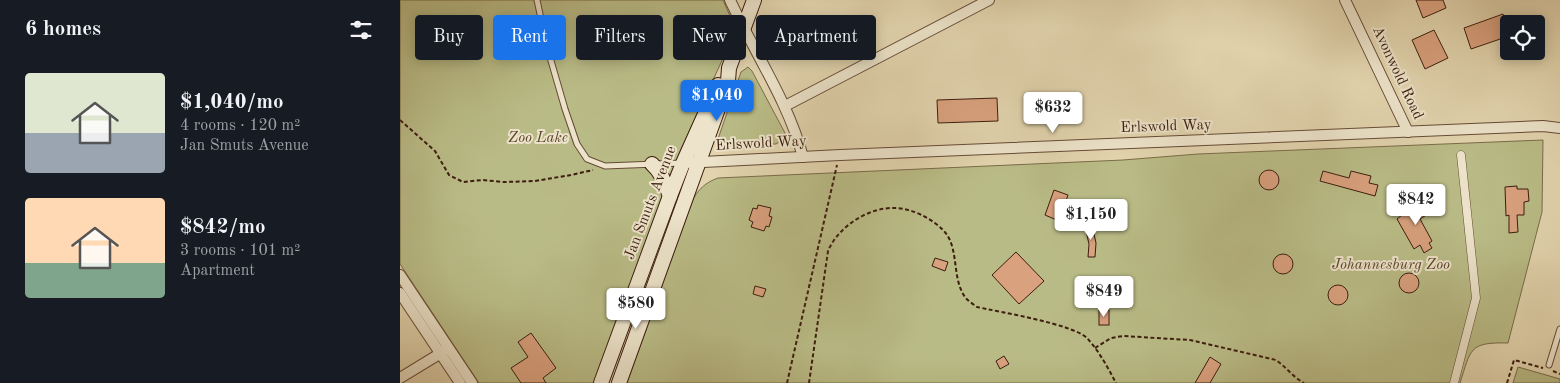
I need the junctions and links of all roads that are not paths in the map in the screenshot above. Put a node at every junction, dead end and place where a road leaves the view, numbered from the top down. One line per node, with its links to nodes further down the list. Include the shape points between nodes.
1 (537, 0): 18 (lane, via 553,68 577,144 587,159 605,166)
2 (730, 0): 6 (street)
3 (754, 0): 7 (main road, Jan Smuts Avenue)
4 (989, 0): 11 (street)
5 (1345, 0): 13 (street, Avonwold Road)
6 (737, 15)
7 (746, 24)
8 (746, 34): 11 (street)
9 (732, 60): 10 (main road, Jan Smuts Avenue)
10 (729, 68): 16 (main road, Jan Smuts Avenue, via 728,81); 17 (main road, Jan Smuts Avenue, via 721,77)
11 (785, 106): 15 (street)
12 (1560, 128): 13 (street, Erlswold Way)
13 (1408, 132): 15 (street, Erlswold Way)
14 (1461, 155): 30 (street, via 1476,298)
15 (803, 157): 16 (street, Erlswold Way)
16 (699, 162): 17 (street, Erlswold Way); 29 (main road, Jan Smuts Avenue)
17 (683, 163): 18 (lane); 19 (main road, Jan Smuts Avenue)
18 (652, 164): 19 (main road, via 664,179)
19 (670, 196): 28 (main road, Jan Smuts Avenue)
20 (400, 275): 23 (street)
21 (400, 293): 23 (street)
22 (1560, 329): 24 (lane)
23 (445, 350): 25 (street); 26 (street); 27 (street)
24 (1548, 365)
25 (400, 378)
26 (460, 383)
27 (472, 383)
28 (601, 383)
29 (619, 383)
30 (1454, 383)

